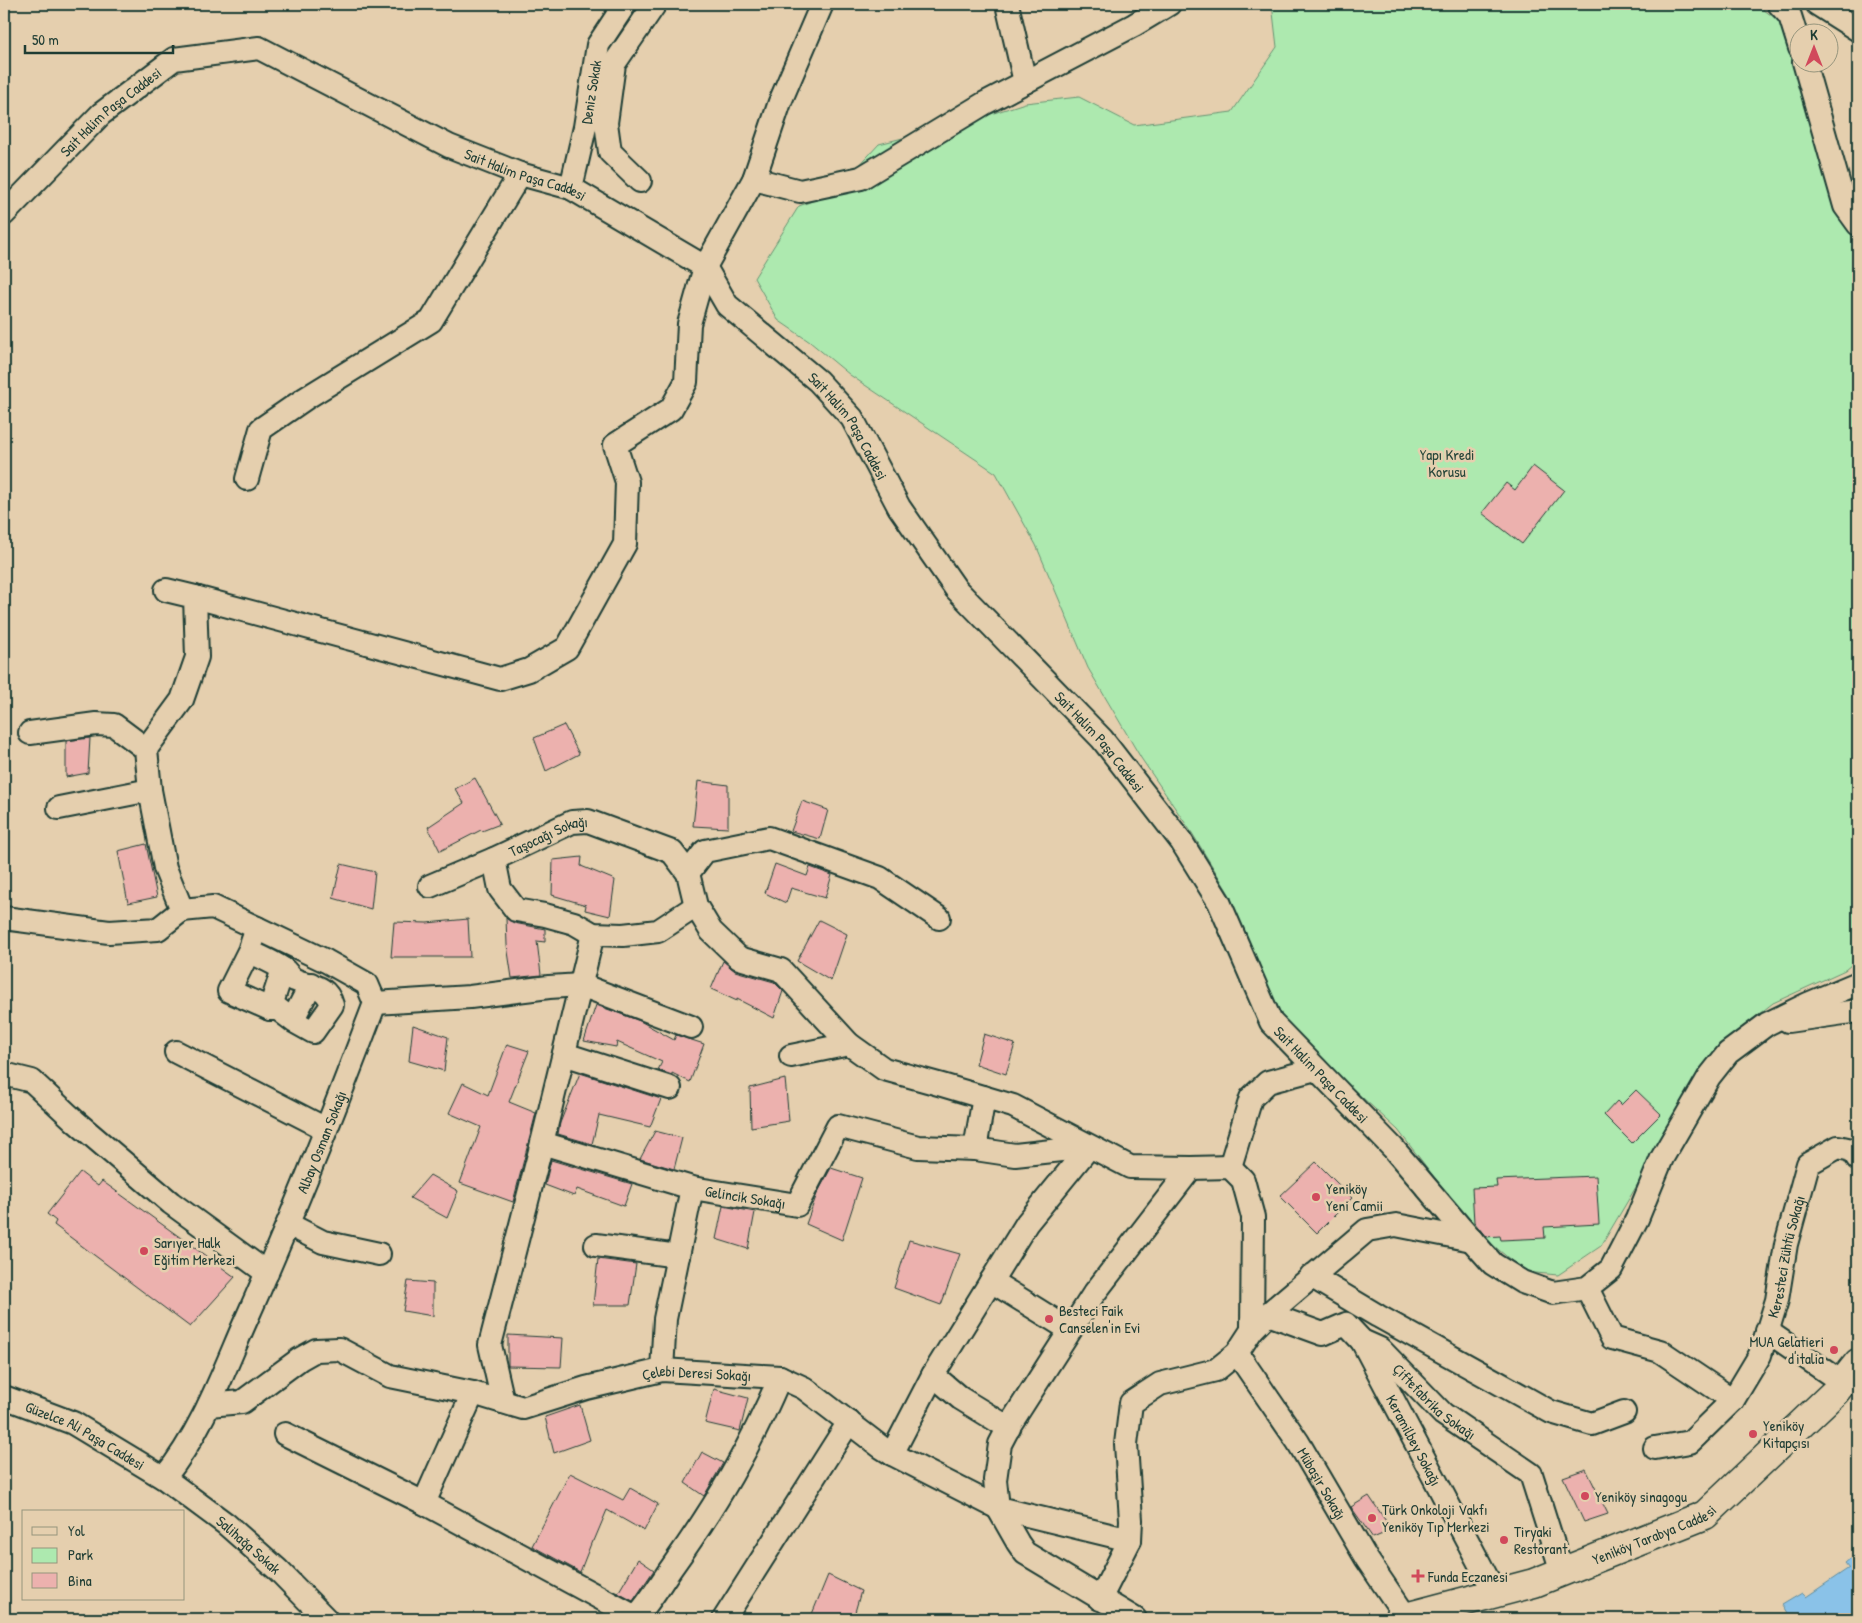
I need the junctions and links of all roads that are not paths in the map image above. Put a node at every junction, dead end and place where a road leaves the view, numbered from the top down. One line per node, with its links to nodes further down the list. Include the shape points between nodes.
1 (625, 4): 15 (street, Deniz Sokak, via 598,45)
2 (655, 4): 14 (street, via 614,64 606,123 610,152)
3 (1007, 4): 11 (street)
4 (1169, 4): 11 (street)
5 (1778, 4): 8 (street)
6 (1817, 4): 9 (street)
7 (816, 7): 13 (street)
8 (1792, 22)
9 (1858, 30)
10 (1807, 72): 17 (street, via 1845,206)
11 (1025, 82): 13 (street, via 861,178 800,191)
12 (520, 174): 15 (street, Sait Halim Paşa Caddesi); 16 (street, Sait Halim Paşa Caddesi, via 449,146 259,48 174,59 101,114); 19 (street, via 431,321 261,429)
13 (754, 179): 18 (street)
14 (640, 181)
15 (571, 188): 18 (street, Sait Halim Paşa Caddesi)
16 (4, 214)
17 (1858, 224)
18 (705, 267): 21 (street, via 689,324 686,382 671,409 615,445 627,482 625,544 567,648 529,670 500,679); 52 (street, Sait Halim Paşa Caddesi, via 727,305 818,381 852,418 899,507 956,589 1102,739 1181,841 1219,902 1271,1022)
19 (247, 479)
20 (166, 590): 21 (street)
21 (195, 597): 23 (street, via 197,657 182,700)
22 (30, 733): 23 (street, via 96,724 114,725)
23 (146, 749): 24 (street)
24 (150, 790): 25 (street); 30 (street, via 165,868)
25 (59, 808)
26 (494, 859): 27 (street, Taşocağı Sokağı, via 572,822 588,821 672,852); 28 (street, Taşocağı Sokağı); 34 (street, via 500,888 516,910 546,914 574,923)
27 (688, 873): 29 (street); 32 (street, via 705,851 769,838 880,878)
28 (430, 886)
29 (696, 906): 34 (street, via 658,931); 48 (street, via 711,931 739,958 781,970)
30 (182, 910): 31 (street, via 158,929 109,932); 33 (street, via 213,907)
31 (4, 918)
32 (940, 918)
33 (257, 928): 35 (street); 37 (street)
34 (593, 934): 40 (street)
35 (248, 951): 36 (street); 43 (street, via 229,992)
36 (283, 969): 38 (street, via 294,980); 43 (street)
37 (348, 973): 41 (street, via 367,984); 42 (street)
38 (311, 984): 42 (street, via 326,993); 45 (street)
39 (1858, 984): 46 (street)
40 (580, 985): 41 (street); 47 (street); 50 (street)
41 (375, 1003): 56 (street, Albay Osman Sokağı)
42 (332, 1005): 45 (street, via 313,1032)
43 (270, 1009): 45 (street, via 278,1009)
44 (1858, 1011): 46 (street)
45 (292, 1020)
46 (1767, 1024): 72 (street, via 1728,1053 1708,1077 1662,1158 1637,1219 1610,1269)
47 (692, 1027)
48 (849, 1044): 51 (street); 55 (street, via 884,1070)
49 (176, 1052): 56 (street)
50 (564, 1054): 54 (street); 57 (street)
51 (791, 1056)
52 (1316, 1069): 61 (street, via 1268,1082 1251,1098); 65 (street, Sait Halim Paşa Caddesi, via 1393,1148)
53 (4, 1074): 69 (street, via 32,1081 171,1203)
54 (670, 1088)
55 (984, 1097): 58 (street, via 1013,1106); 59 (street)
56 (326, 1129): 64 (street, Albay Osman Sokağı)
57 (542, 1144): 63 (street); 87 (street, via 490,1345)
58 (1089, 1147): 59 (street, via 1015,1155); 62 (street, via 1130,1167); 71 (street, via 1027,1223)
59 (975, 1149): 63 (street, Gelincik Sokağı, via 918,1147 838,1126 797,1205)
60 (1858, 1158): 77 (street, Keresteci Zühtü Sokağı, via 1852,1150 1838,1147 1808,1164)
61 (1230, 1167): 62 (street); 74 (street, via 1243,1180 1253,1217)
62 (1191, 1168): 76 (street, via 1093,1295)
63 (692, 1188): 68 (street)
64 (288, 1224): 67 (street, via 323,1242); 69 (street, Albay Osman Sokağı)
65 (1472, 1240): 70 (street, via 1396,1225 1367,1230); 72 (street, Sait Halim Paşa Caddesi, via 1493,1264 1522,1282 1553,1293)
66 (596, 1245): 68 (street)
67 (379, 1254)
68 (678, 1256): 80 (street, via 665,1319)
69 (267, 1273): 88 (street, Albay Osman Sokağı)
70 (1311, 1276): 73 (street); 74 (street)
71 (992, 1281): 76 (street); 82 (street)
72 (1587, 1288): 86 (street, via 1612,1338 1660,1351)
73 (1346, 1297): 75 (street); 89 (street, via 1551,1412 1592,1424)
74 (1260, 1322): 75 (street, via 1323,1334); 79 (street)
75 (1346, 1324): 78 (street, Çiftefabrika Sokağı)
76 (1070, 1330): 91 (street)
77 (1767, 1331): 81 (street); 86 (street, Keresteci Zühtü Sokağı, via 1760,1355)
78 (1362, 1341): 99 (street, Çiftefabrika Sokağı, via 1380,1349 1443,1414 1531,1474); 100 (street, Keramilbey Sokağı)
79 (1237, 1353): 98 (street, via 1216,1370 1160,1384 1131,1403 1126,1444); 106 (street, Mübaşir Sokağı, via 1298,1442)
80 (662, 1370): 83 (street, Çelebi Deresi Sokağı); 87 (street, Çelebi Deresi Sokağı, via 586,1388 523,1408)
81 (1850, 1373): 99 (main road, Yeniköy Tarabya Caddesi, via 1835,1392 1705,1515)
82 (933, 1375): 91 (street, via 960,1398); 94 (street)
83 (780, 1377): 90 (street, Çelebi Deresi Sokağı, via 804,1388); 103 (street, via 727,1486)
84 (473, 1393): 87 (street, Çelebi Deresi Sokağı); 88 (street, Çelebi Deresi Sokağı, via 390,1376 338,1349 316,1350 300,1358 242,1402); 96 (street)
85 (4, 1397): 95 (street, Güzelce Ali Paşa Caddesi, via 73,1423)
86 (1733, 1400): 93 (street, Keresteci Zühtü Sokağı, via 1690,1442)
87 (504, 1402)
88 (209, 1405): 95 (street, Albay Osman Sokağı)
89 (1624, 1412)
90 (849, 1422): 94 (street, Çelebi Deresi Sokağı); 104 (street)
91 (1009, 1428): 97 (street, via 1000,1444 995,1480)
92 (285, 1434): 96 (street)
93 (1655, 1448)
94 (892, 1454): 97 (street, Çelebi Deresi Sokağı)
95 (164, 1478): 102 (street, Salihağa Sokak, via 226,1524)
96 (424, 1503): 103 (street)
97 (998, 1508): 98 (street, Çelebi Deresi Sokağı); 101 (street, via 1025,1553)
98 (1130, 1540): 101 (street)
99 (1562, 1572): 100 (main road, Yeniköy Tarabya Caddesi)
100 (1495, 1593): 106 (main road, Yeniköy Tarabya Caddesi)
101 (1100, 1599): 105 (street)
102 (326, 1619)
103 (637, 1619)
104 (724, 1619)
105 (1134, 1619)
106 (1402, 1619)

